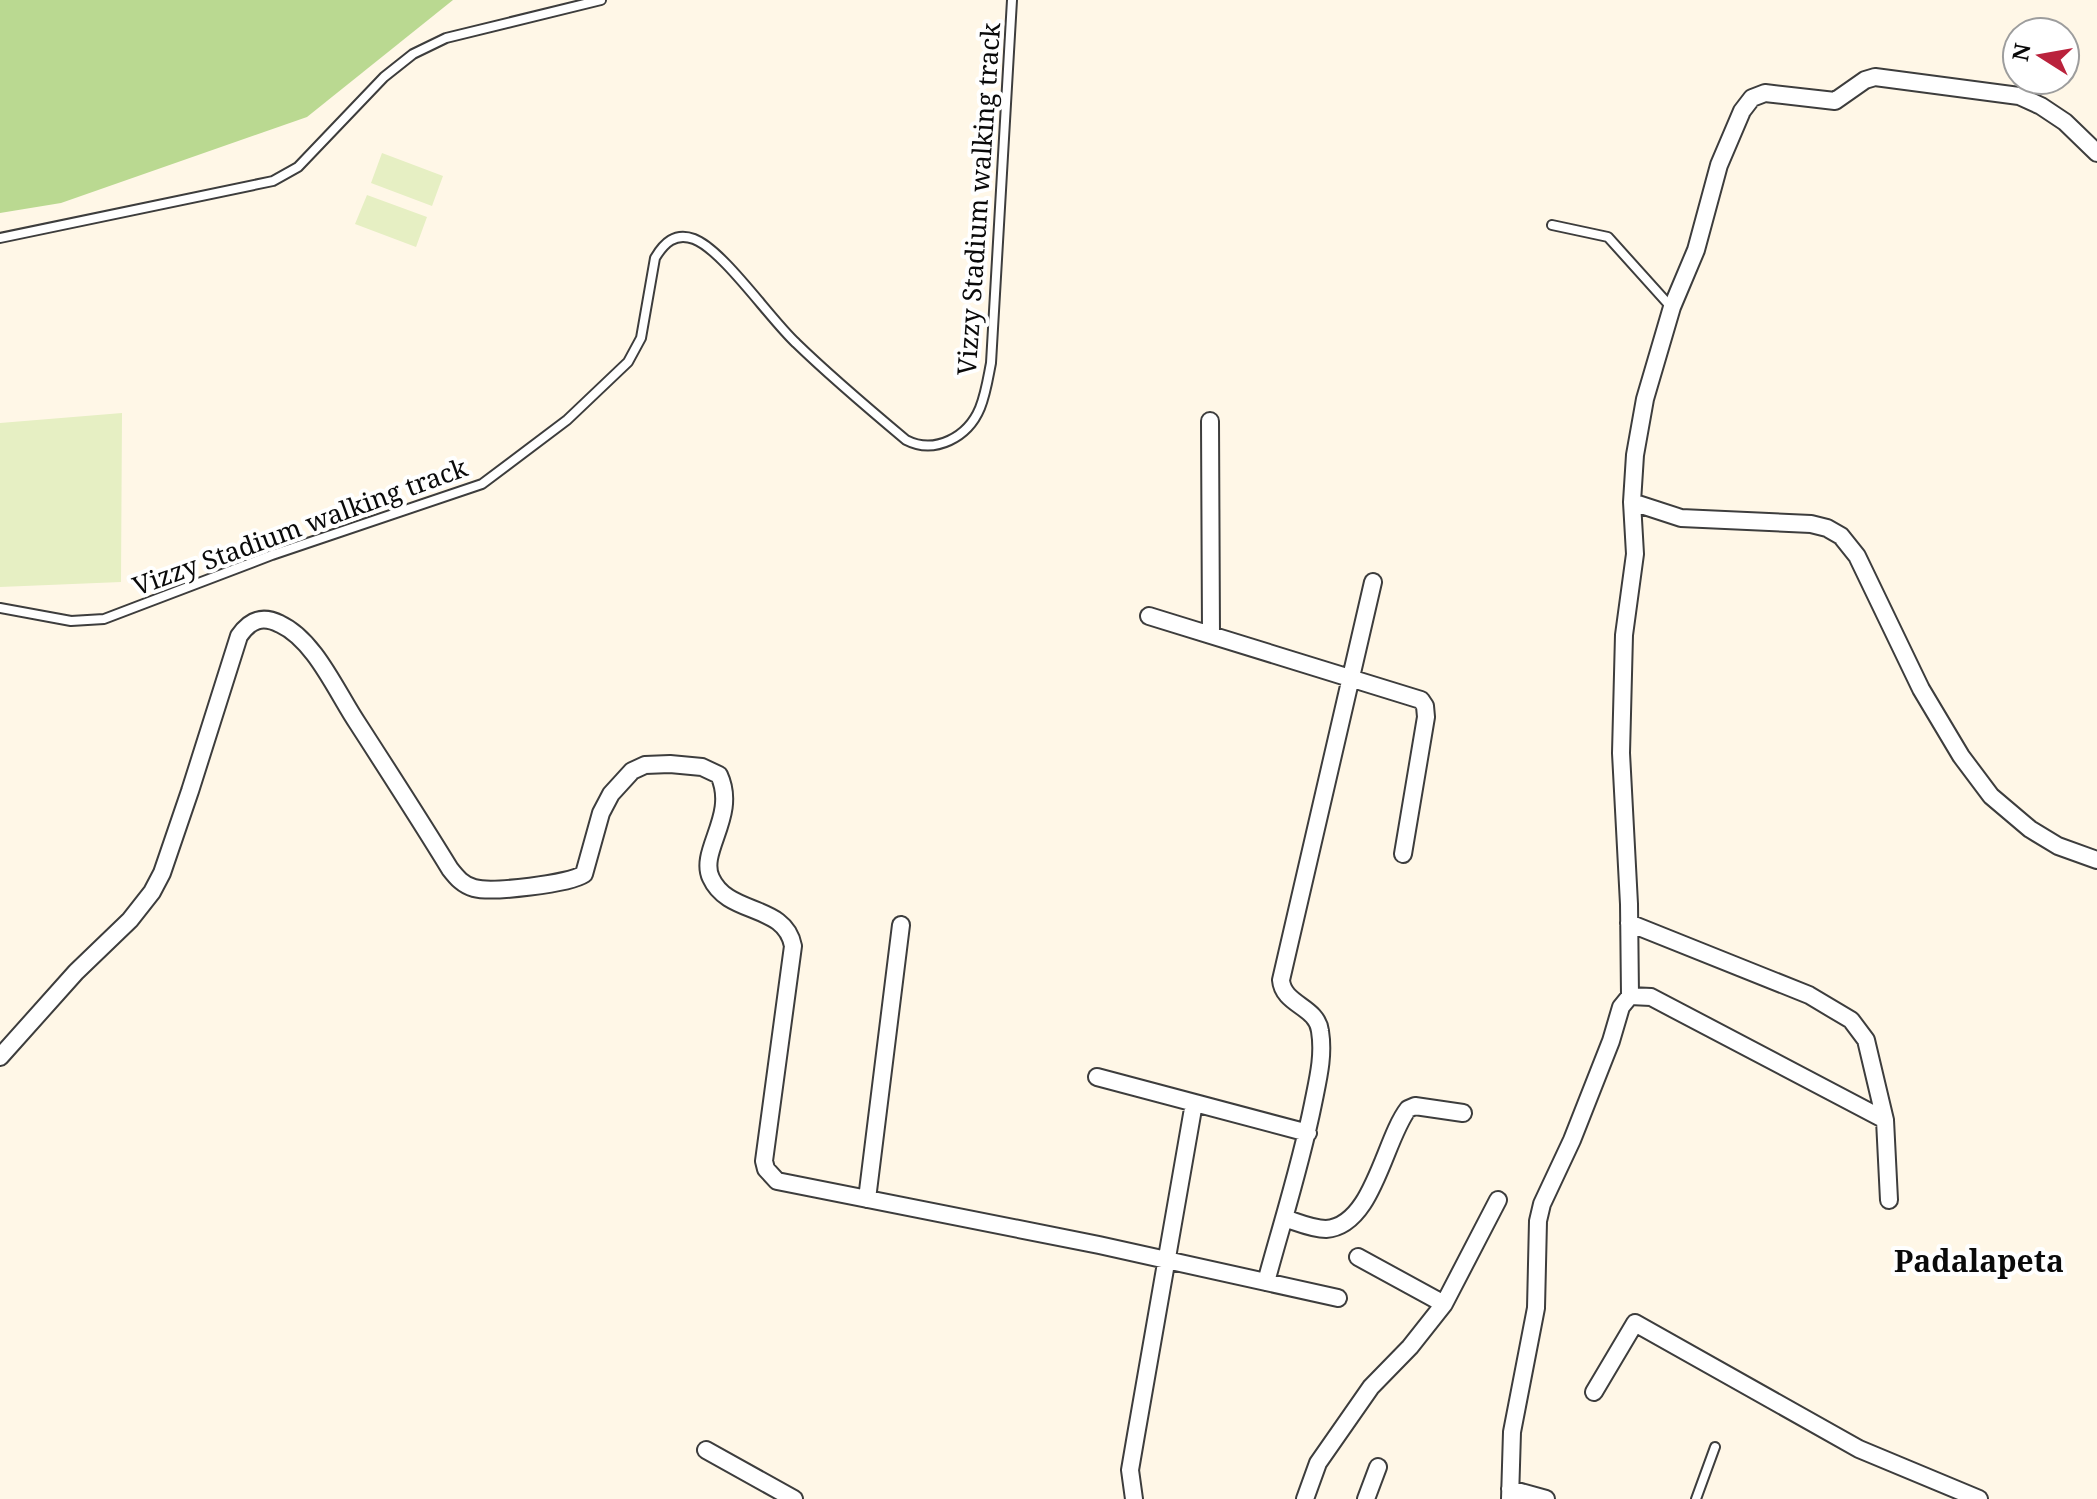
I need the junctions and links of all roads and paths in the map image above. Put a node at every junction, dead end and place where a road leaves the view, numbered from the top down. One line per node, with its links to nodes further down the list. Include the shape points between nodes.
1 (601, 0): 5 (lane, via 446,38 413,54 298,167 273,181)
2 (1012, 0): 10 (lane, Vizzy Stadium walking track, via 991,363 979,411 956,437 930,447 906,440 794,342 702,242 674,237 655,258 641,338 628,362 567,420 482,484 104,619 71,621)
3 (2097, 153): 6 (street, via 2041,106 1996,92 1875,77 1835,101 1759,95 1742,111 1719,165 1696,250)
4 (1552, 225): 6 (lane, via 1608,237)
5 (0, 238)
6 (1672, 307): 8 (street, via 1645,399)
7 (1210, 421): 12 (street)
8 (1632, 502): 15 (street, via 1681,518 1811,524 1841,536 1857,556 1921,689 1991,796 2058,846); 16 (street, via 1635,554 1624,635 1621,753)
9 (1373, 582): 13 (street)
10 (0, 608)
11 (1149, 616): 12 (street)
12 (1211, 634): 13 (street)
13 (1351, 677): 14 (street, via 1409,695 1425,706); 24 (street, via 1281,980 1290,998 1313,1014 1321,1033 1322,1060)
14 (1403, 854)
15 (2097, 860)
16 (1629, 923): 18 (street); 23 (street, via 1809,995 1851,1020 1866,1040)
17 (901, 925): 25 (street)
18 (1630, 996): 23 (street, via 1651,997); 38 (street, via 1621,1007 1572,1140 1542,1204 1536,1308 1512,1432)
19 (0, 1057): 25 (street, via 152,892 186,805 239,636 255,620 270,620 299,637 330,678 450,869 470,887 561,882 584,874 611,794 645,765 702,767 719,775 726,797 708,864 711,879 732,901 787,927 793,946 766,1169 777,1181)
20 (1097, 1077): 21 (street)
21 (1194, 1103): 24 (street); 30 (street)
22 (1463, 1113): 28 (street, via 1408,1109 1365,1201 1344,1224 1323,1229)
23 (1885, 1120): 27 (street)
24 (1308, 1133): 28 (street)
25 (867, 1199): 30 (street)
26 (1498, 1200): 33 (street)
27 (1889, 1200)
28 (1284, 1218): 31 (street)
29 (1358, 1257): 33 (street)
30 (1166, 1260): 31 (street); 40 (street, via 1130,1470)
31 (1266, 1282): 32 (street)
32 (1338, 1298)
33 (1444, 1304): 41 (street, via 1362,1400 1318,1463)
34 (1594, 1392): 45 (street, via 1635,1323 1859,1449)
35 (1715, 1447): 44 (lane)
36 (706, 1450): 39 (street)
37 (1378, 1467): 42 (street)
38 (1510, 1494): 43 (street)
39 (794, 1499)
40 (1134, 1499)
41 (1305, 1499)
42 (1366, 1499)
43 (1546, 1499)
44 (1696, 1499)
45 (1979, 1499)

